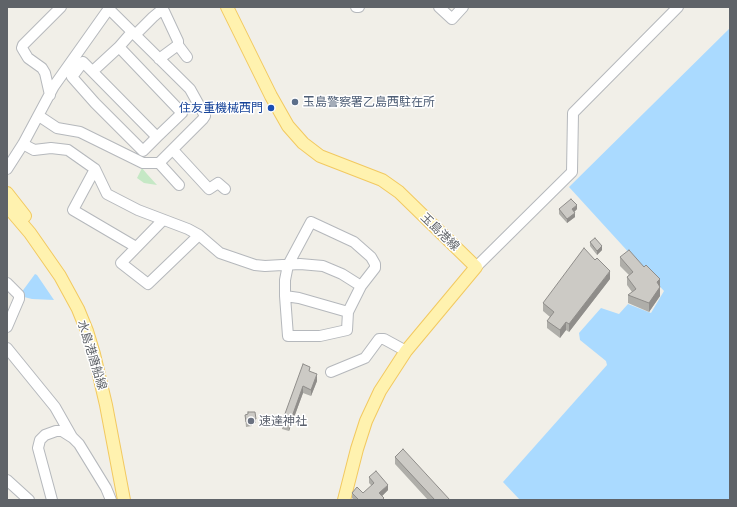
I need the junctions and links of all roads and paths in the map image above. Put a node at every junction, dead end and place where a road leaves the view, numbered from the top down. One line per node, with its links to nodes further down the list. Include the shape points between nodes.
1 (61, 7): 13 (street, via 22,48 28,58 46,73)
2 (227, 7): 30 (main road, 玉島港線, via 271,96 288,126 303,143 320,156 382,180 399,192)
3 (438, 7): 4 (street, via 452,19)
4 (463, 7)
5 (678, 7): 30 (street, via 573,113 572,172)
6 (109, 8): 7 (street); 13 (street)
7 (133, 33): 8 (street, via 159,12 164,11); 9 (street); 11 (street)
8 (178, 45): 10 (street); 11 (street)
9 (119, 48): 12 (street); 15 (street, via 182,113)
10 (186, 57)
11 (159, 59): 17 (street, via 190,89 205,116)
12 (93, 71): 15 (street); 15 (street, via 83,62 72,77 143,151)
13 (50, 95): 14 (street)
14 (39, 116): 16 (street); 18 (street, via 57,128 80,132 143,163)
15 (157, 137)
16 (23, 144): 19 (street); 20 (street, via 34,150 68,150)
17 (173, 150): 18 (street); 22 (street, via 209,189 218,184)
18 (159, 163): 21 (street)
19 (7, 168)
20 (95, 169): 26 (street, via 106,194); 28 (street, via 73,210)
21 (179, 185)
22 (225, 189)
23 (7, 194): 38 (main road, via 66,271 93,331)
24 (7, 206): 38 (main road, 水島港唐船線, via 30,233 60,276 78,309)
25 (7, 217): 38 (main road, via 33,247 56,282 80,332)
26 (163, 220): 27 (street); 28 (street)
27 (199, 235): 28 (street, via 148,284 121,262); 29 (street, via 220,253 237,259 255,265)
28 (136, 247)
29 (288, 265): 32 (street, via 323,266); 32 (street, via 311,222 354,242 371,257 375,268); 33 (street)
30 (476, 267): 37 (main road)
31 (7, 283): 35 (street, via 19,295)
32 (361, 286): 34 (street)
33 (284, 296): 34 (street); 34 (street, via 288,336 320,336 347,330)
34 (348, 312)
35 (7, 327)
36 (7, 348): 40 (street, via 55,407)
37 (406, 351): 39 (street, via 384,339 379,340 365,358); 46 (main road, via 380,391 366,421)
38 (94, 354): 45 (main road, 水島港唐船線)
39 (331, 372)
40 (73, 438): 43 (street, via 62,431 56,431 45,435 38,443 38,453); 44 (street, via 98,474)
41 (7, 480): 42 (street)
42 (29, 500)
43 (52, 500)
44 (111, 500)
45 (124, 500)
46 (344, 500)

